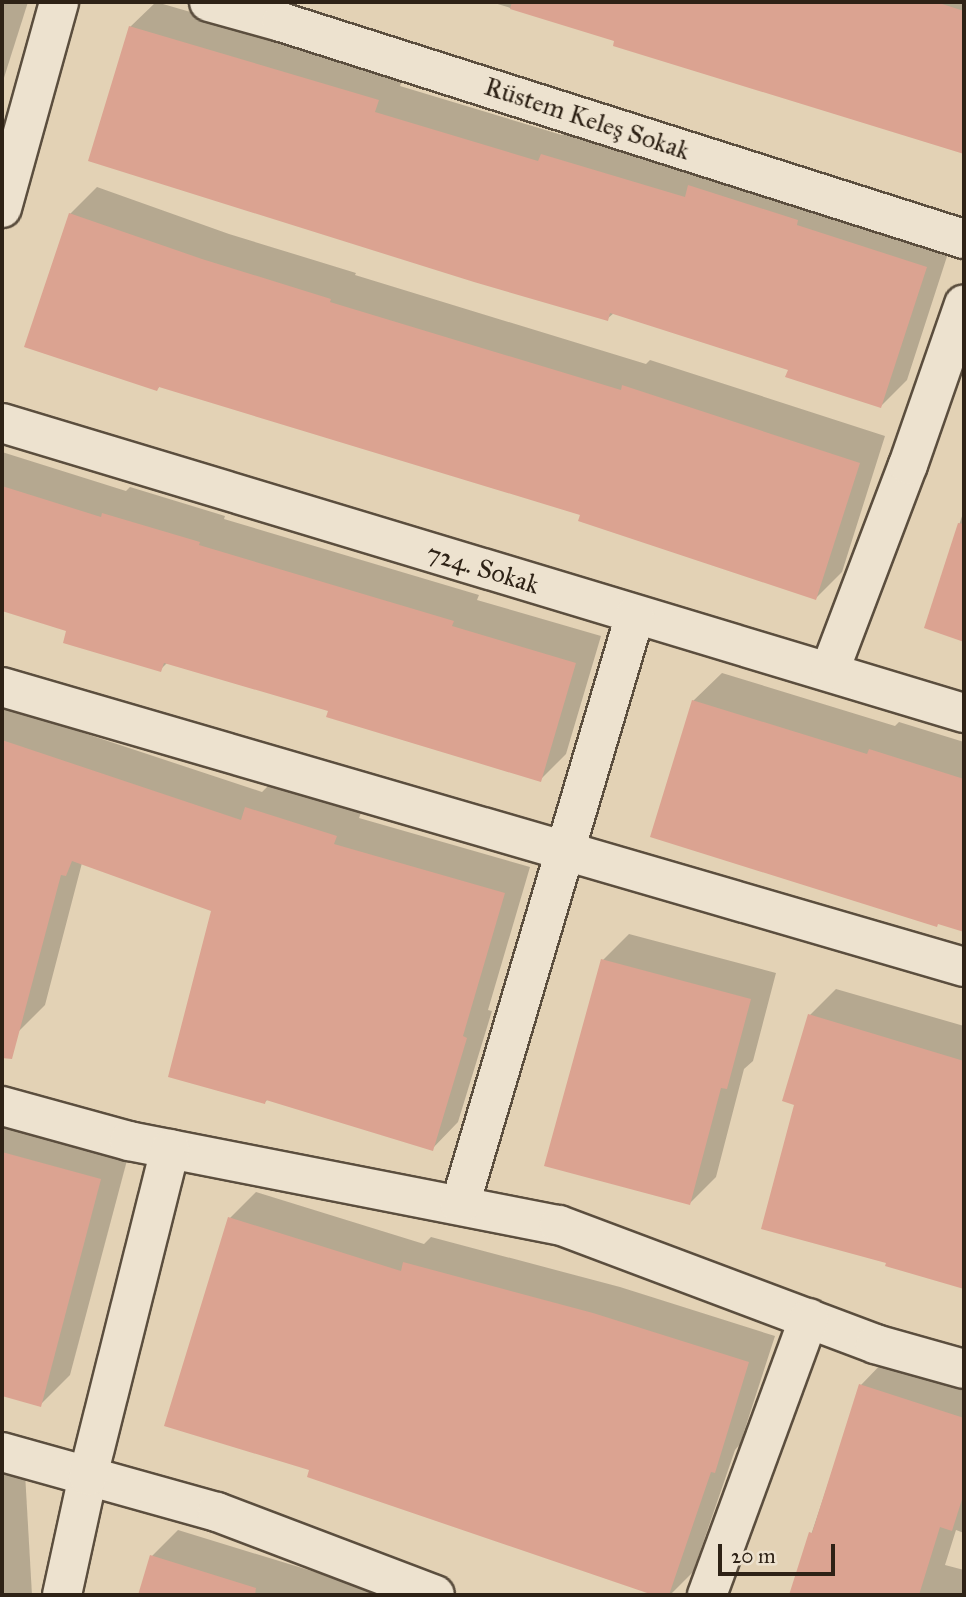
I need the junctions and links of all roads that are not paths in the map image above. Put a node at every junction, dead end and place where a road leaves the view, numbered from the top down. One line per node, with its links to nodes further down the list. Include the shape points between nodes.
1 (59, 2): 4 (street)
2 (209, 2): 3 (street, Rüstem Keleş Sokak)
3 (284, 12): 5 (street, Rüstem Keleş Sokak)
4 (2, 208)
5 (964, 239)
6 (964, 304): 9 (street)
7 (2, 423): 8 (street, 724. Sokak)
8 (635, 615): 9 (street, 724. Sokak); 12 (street)
9 (830, 670): 11 (street, 724. Sokak)
10 (2, 687): 12 (street)
11 (964, 713)
12 (563, 850): 13 (street); 16 (street)
13 (964, 967)
14 (2, 1106): 15 (street)
15 (170, 1149): 16 (street); 20 (street)
16 (460, 1205): 17 (street, via 559,1225)
17 (809, 1318): 18 (street, via 875,1344); 23 (street)
18 (964, 1368)
19 (2, 1452): 20 (street)
20 (88, 1476): 21 (street); 22 (street, via 217,1512)
21 (62, 1595)
22 (435, 1595)
23 (707, 1595)

